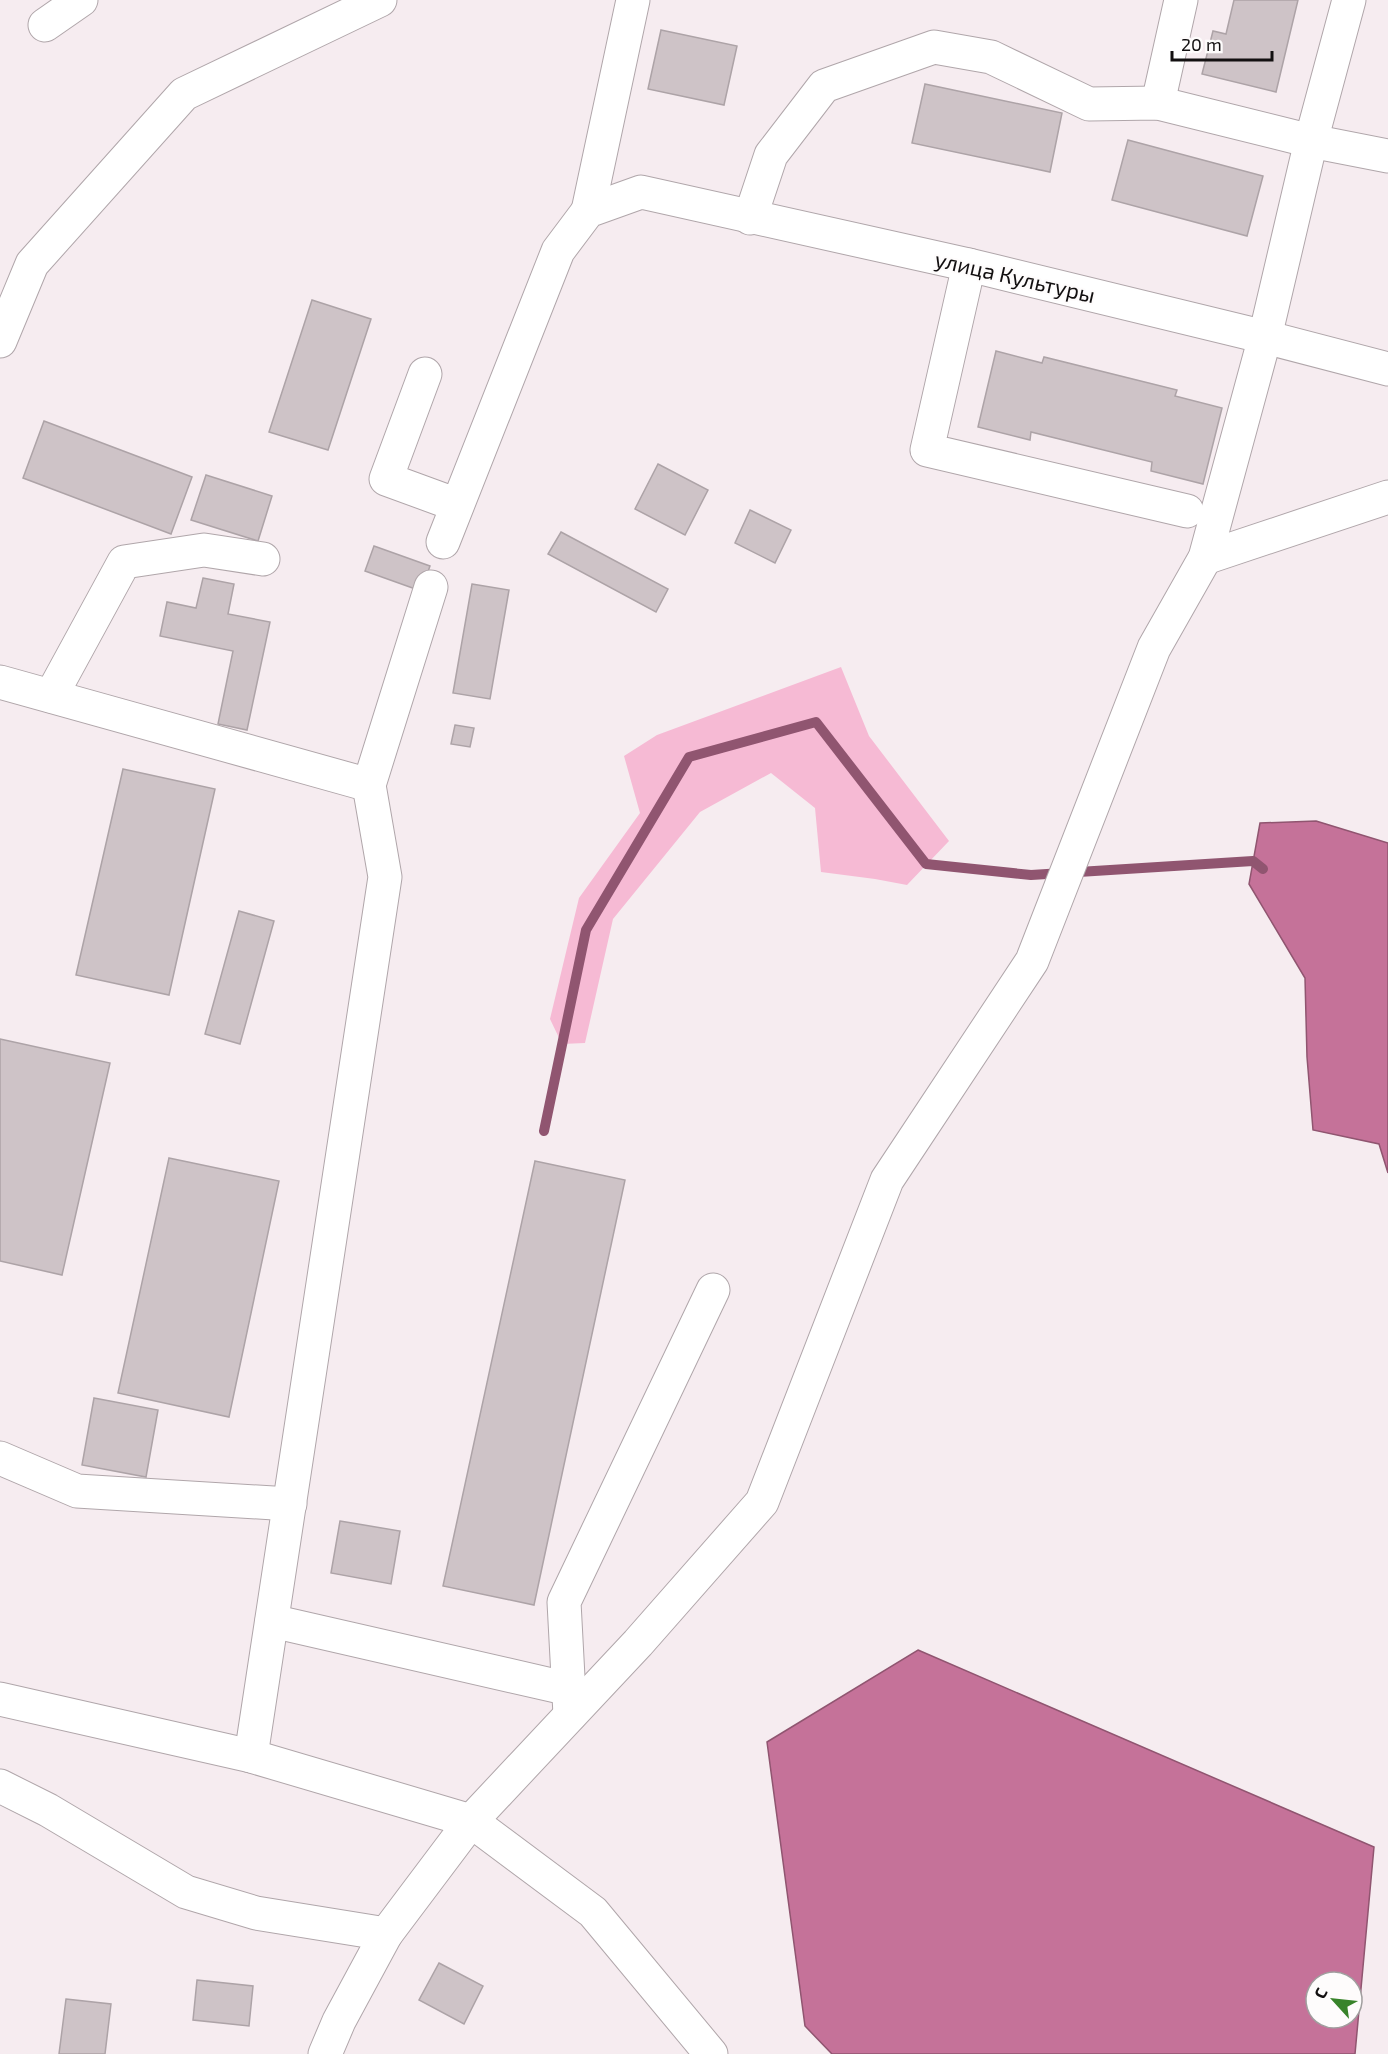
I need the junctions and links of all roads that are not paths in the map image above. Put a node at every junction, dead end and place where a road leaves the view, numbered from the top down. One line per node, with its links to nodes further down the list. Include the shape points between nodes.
1 (81, 0): 6 (street)
2 (380, 0): 14 (street, via 184,94 32,264)
3 (633, 0): 10 (street)
4 (1181, 0): 7 (street)
5 (1349, 0): 8 (street)
6 (45, 25)
7 (1158, 103): 8 (street); 11 (street, via 1089,104 991,57 933,47 824,86 771,155)
8 (1311, 141): 9 (street); 13 (street)
9 (1388, 156)
10 (588, 211): 11 (street, улица Культуры, via 641,192); 18 (street, via 558,251)
11 (750, 218): 12 (street, улица Культуры)
12 (969, 265): 13 (street, улица Культуры); 19 (street, via 927,450)
13 (1265, 337): 15 (street, улица Культуры); 21 (street)
14 (0, 341)
15 (1388, 369)
16 (425, 374): 18 (street, via 386,479)
17 (1388, 497): 21 (street)
18 (458, 505): 20 (street)
19 (1187, 511)
20 (443, 542)
21 (1205, 558): 32 (street, via 1154,648 1032,961 887,1180 762,1502 638,1643)
22 (263, 559): 25 (street, via 204,550 124,562)
23 (431, 587): 26 (street)
24 (0, 682): 25 (street)
25 (51, 696): 26 (street)
26 (369, 785): 29 (street, via 385,877)
27 (713, 1290): 32 (street, via 564,1602)
28 (0, 1458): 29 (street, via 77,1491)
29 (290, 1504): 30 (street)
30 (272, 1621): 32 (street); 33 (street)
31 (0, 1699): 33 (street)
32 (569, 1702): 35 (street)
33 (251, 1756): 35 (street)
34 (0, 1786): 36 (street, via 186,1892 256,1913)
35 (471, 1821): 36 (street); 38 (street, via 593,1912)
36 (386, 1934): 37 (street)
37 (325, 2054)
38 (711, 2054)

